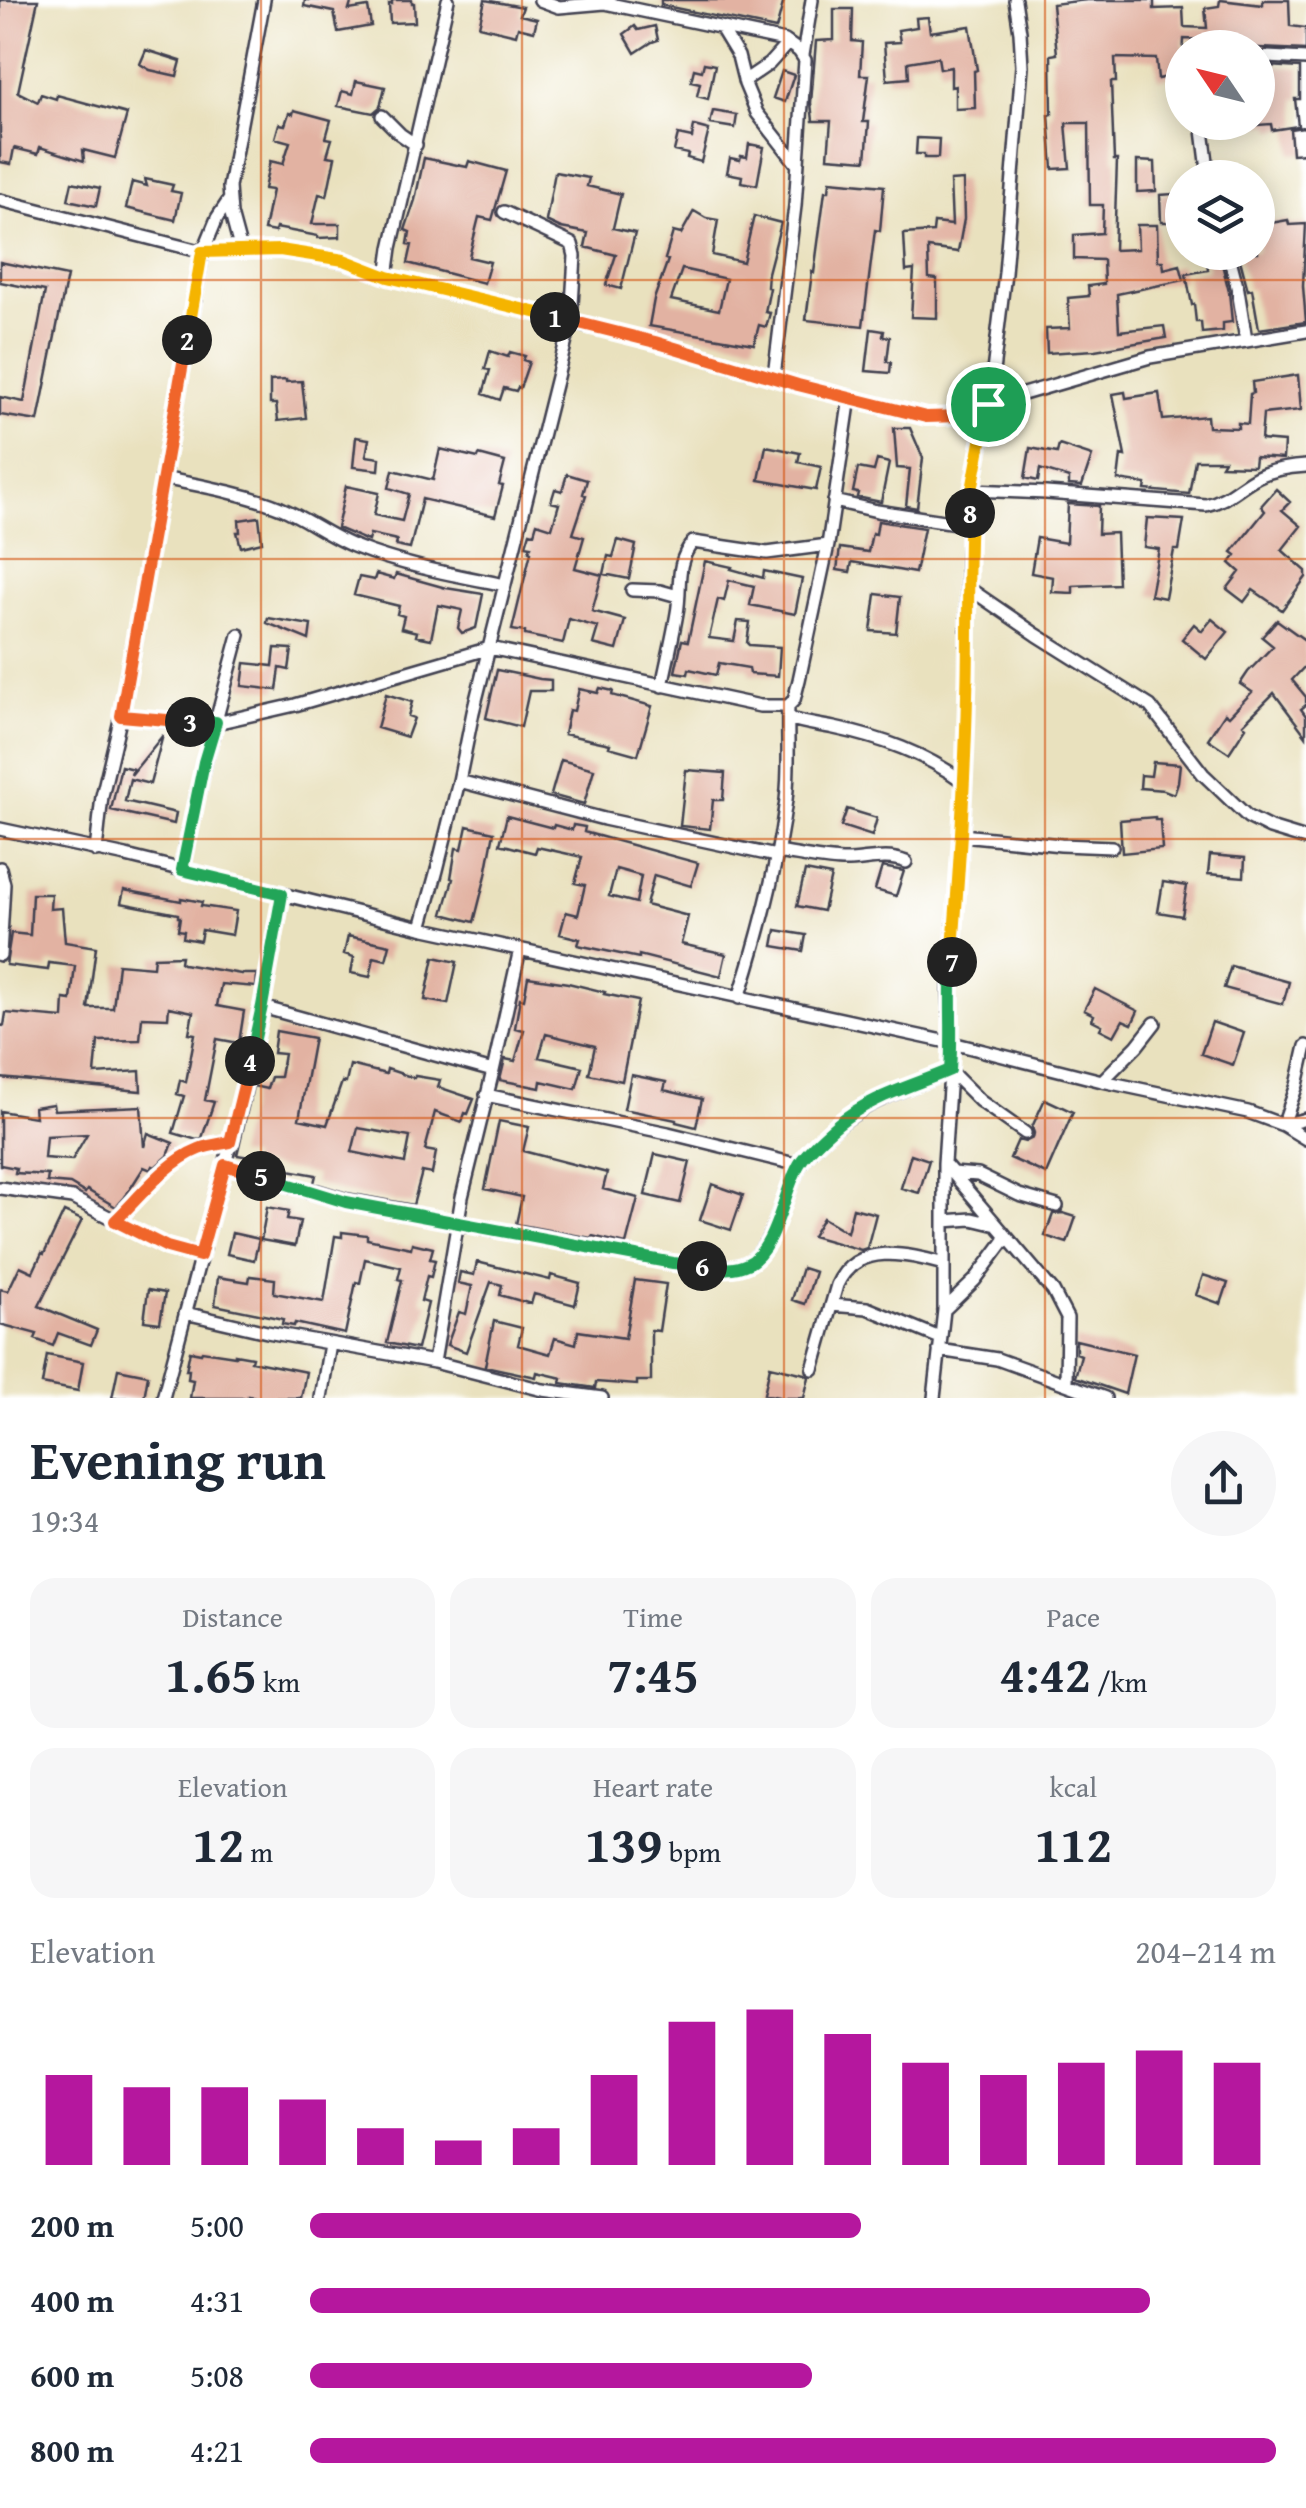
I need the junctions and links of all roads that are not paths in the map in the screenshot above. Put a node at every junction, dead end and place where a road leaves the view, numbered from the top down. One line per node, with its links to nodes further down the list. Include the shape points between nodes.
1 (264, 0): 17 (street)
2 (448, 0): 14 (street)
3 (540, 0): 6 (street, via 559,7)
4 (812, 0): 9 (street)
5 (1015, 0): 28 (street, via 1022,66)
6 (605, 2): 7 (street)
7 (721, 28): 8 (street); 12 (street)
8 (788, 43): 9 (street); 12 (street)
9 (803, 55): 15 (street)
10 (1275, 57): 11 (street)
11 (1306, 59)
12 (744, 81): 15 (street, via 757,113)
13 (382, 116): 14 (street)
14 (416, 145): 22 (street)
15 (798, 164): 26 (street)
16 (0, 200): 20 (street)
17 (230, 200): 19 (street); 20 (street)
18 (504, 212): 23 (street, via 572,244)
19 (241, 251): 20 (street); 22 (street, via 344,260)
20 (202, 252): 30 (street)
21 (1232, 270): 25 (street)
22 (388, 277): 23 (street)
23 (570, 321): 26 (street); 35 (street)
24 (1306, 331): 25 (street)
25 (1246, 340): 28 (street, via 1135,360)
26 (774, 376): 27 (street)
27 (850, 397): 28 (street, via 932,417 960,416); 32 (street)
28 (988, 404): 31 (street)
29 (1306, 466): 31 (street, via 1262,474 1222,502 1206,505)
30 (162, 478): 35 (street, via 266,502 380,556); 43 (street)
31 (972, 490): 33 (street)
32 (834, 501): 33 (street); 34 (street)
33 (970, 525): 36 (street)
34 (828, 546): 38 (street, via 767,553 694,542 682,560); 42 (street)
35 (505, 585): 40 (street)
36 (967, 587): 46 (street); 49 (street, via 1150,706 1248,818)
37 (632, 590): 38 (street)
38 (678, 596): 41 (street)
39 (239, 635): 44 (street)
40 (490, 648): 41 (street); 44 (street, via 295,706); 45 (street)
41 (662, 686): 42 (street)
42 (788, 712): 46 (street, via 913,751); 52 (street)
43 (121, 716): 44 (street); 51 (street)
44 (216, 722): 55 (street)
45 (459, 781): 52 (street); 57 (street)
46 (964, 782): 48 (street)
47 (0, 829): 51 (street)
48 (962, 834): 50 (street); 63 (street, via 949,990)
49 (1306, 839)
50 (1112, 847)
51 (96, 851): 55 (street)
52 (777, 854): 53 (street); 60 (street)
53 (906, 862)
54 (0, 868): 59 (street)
55 (182, 870): 56 (street)
56 (282, 894): 57 (street); 61 (street)
57 (421, 928): 58 (street)
58 (520, 949): 60 (street); 66 (street)
59 (0, 954)
60 (739, 998): 63 (street)
61 (262, 1006): 66 (street); 73 (street)
62 (1155, 1023): 67 (street)
63 (952, 1043): 65 (street); 67 (street)
64 (1306, 1046): 70 (street)
65 (950, 1070): 71 (street); 74 (street, via 871,1102 840,1122); 76 (street)
66 (493, 1072): 68 (street)
67 (1102, 1080): 70 (street)
68 (486, 1095): 74 (street); 81 (street)
69 (1306, 1119): 70 (street)
70 (1283, 1125): 72 (street)
71 (1025, 1133)
72 (1306, 1140)
73 (230, 1142): 75 (street); 79 (street, via 186,1156)
74 (799, 1164): 81 (street, via 762,1252 746,1266 673,1263)
75 (225, 1165): 81 (street, via 346,1202); 84 (street)
76 (948, 1168): 78 (street); 80 (street); 82 (street)
77 (0, 1188): 79 (street, via 72,1198)
78 (1057, 1206)
79 (115, 1221): 84 (street)
80 (944, 1221): 82 (street); 85 (street)
81 (458, 1223): 91 (street)
82 (997, 1225): 83 (street)
83 (1006, 1238): 87 (street); 94 (street, via 1065,1310)
84 (200, 1256): 88 (street)
85 (944, 1264): 86 (street, via 902,1253 876,1255 840,1277); 87 (street)
86 (831, 1305): 90 (street, via 867,1308); 92 (street)
87 (944, 1310): 90 (street)
88 (185, 1313): 89 (street); 97 (street)
89 (330, 1344): 91 (street); 98 (street)
90 (939, 1344): 94 (street); 101 (street)
91 (434, 1362): 93 (street)
92 (813, 1369)
93 (509, 1382): 95 (street); 99 (street)
94 (1066, 1382): 102 (street)
95 (553, 1394): 96 (street)
96 (572, 1395): 100 (street)
97 (163, 1398)
98 (321, 1398)
99 (506, 1398)
100 (602, 1398)
101 (934, 1398)
102 (1105, 1398)

